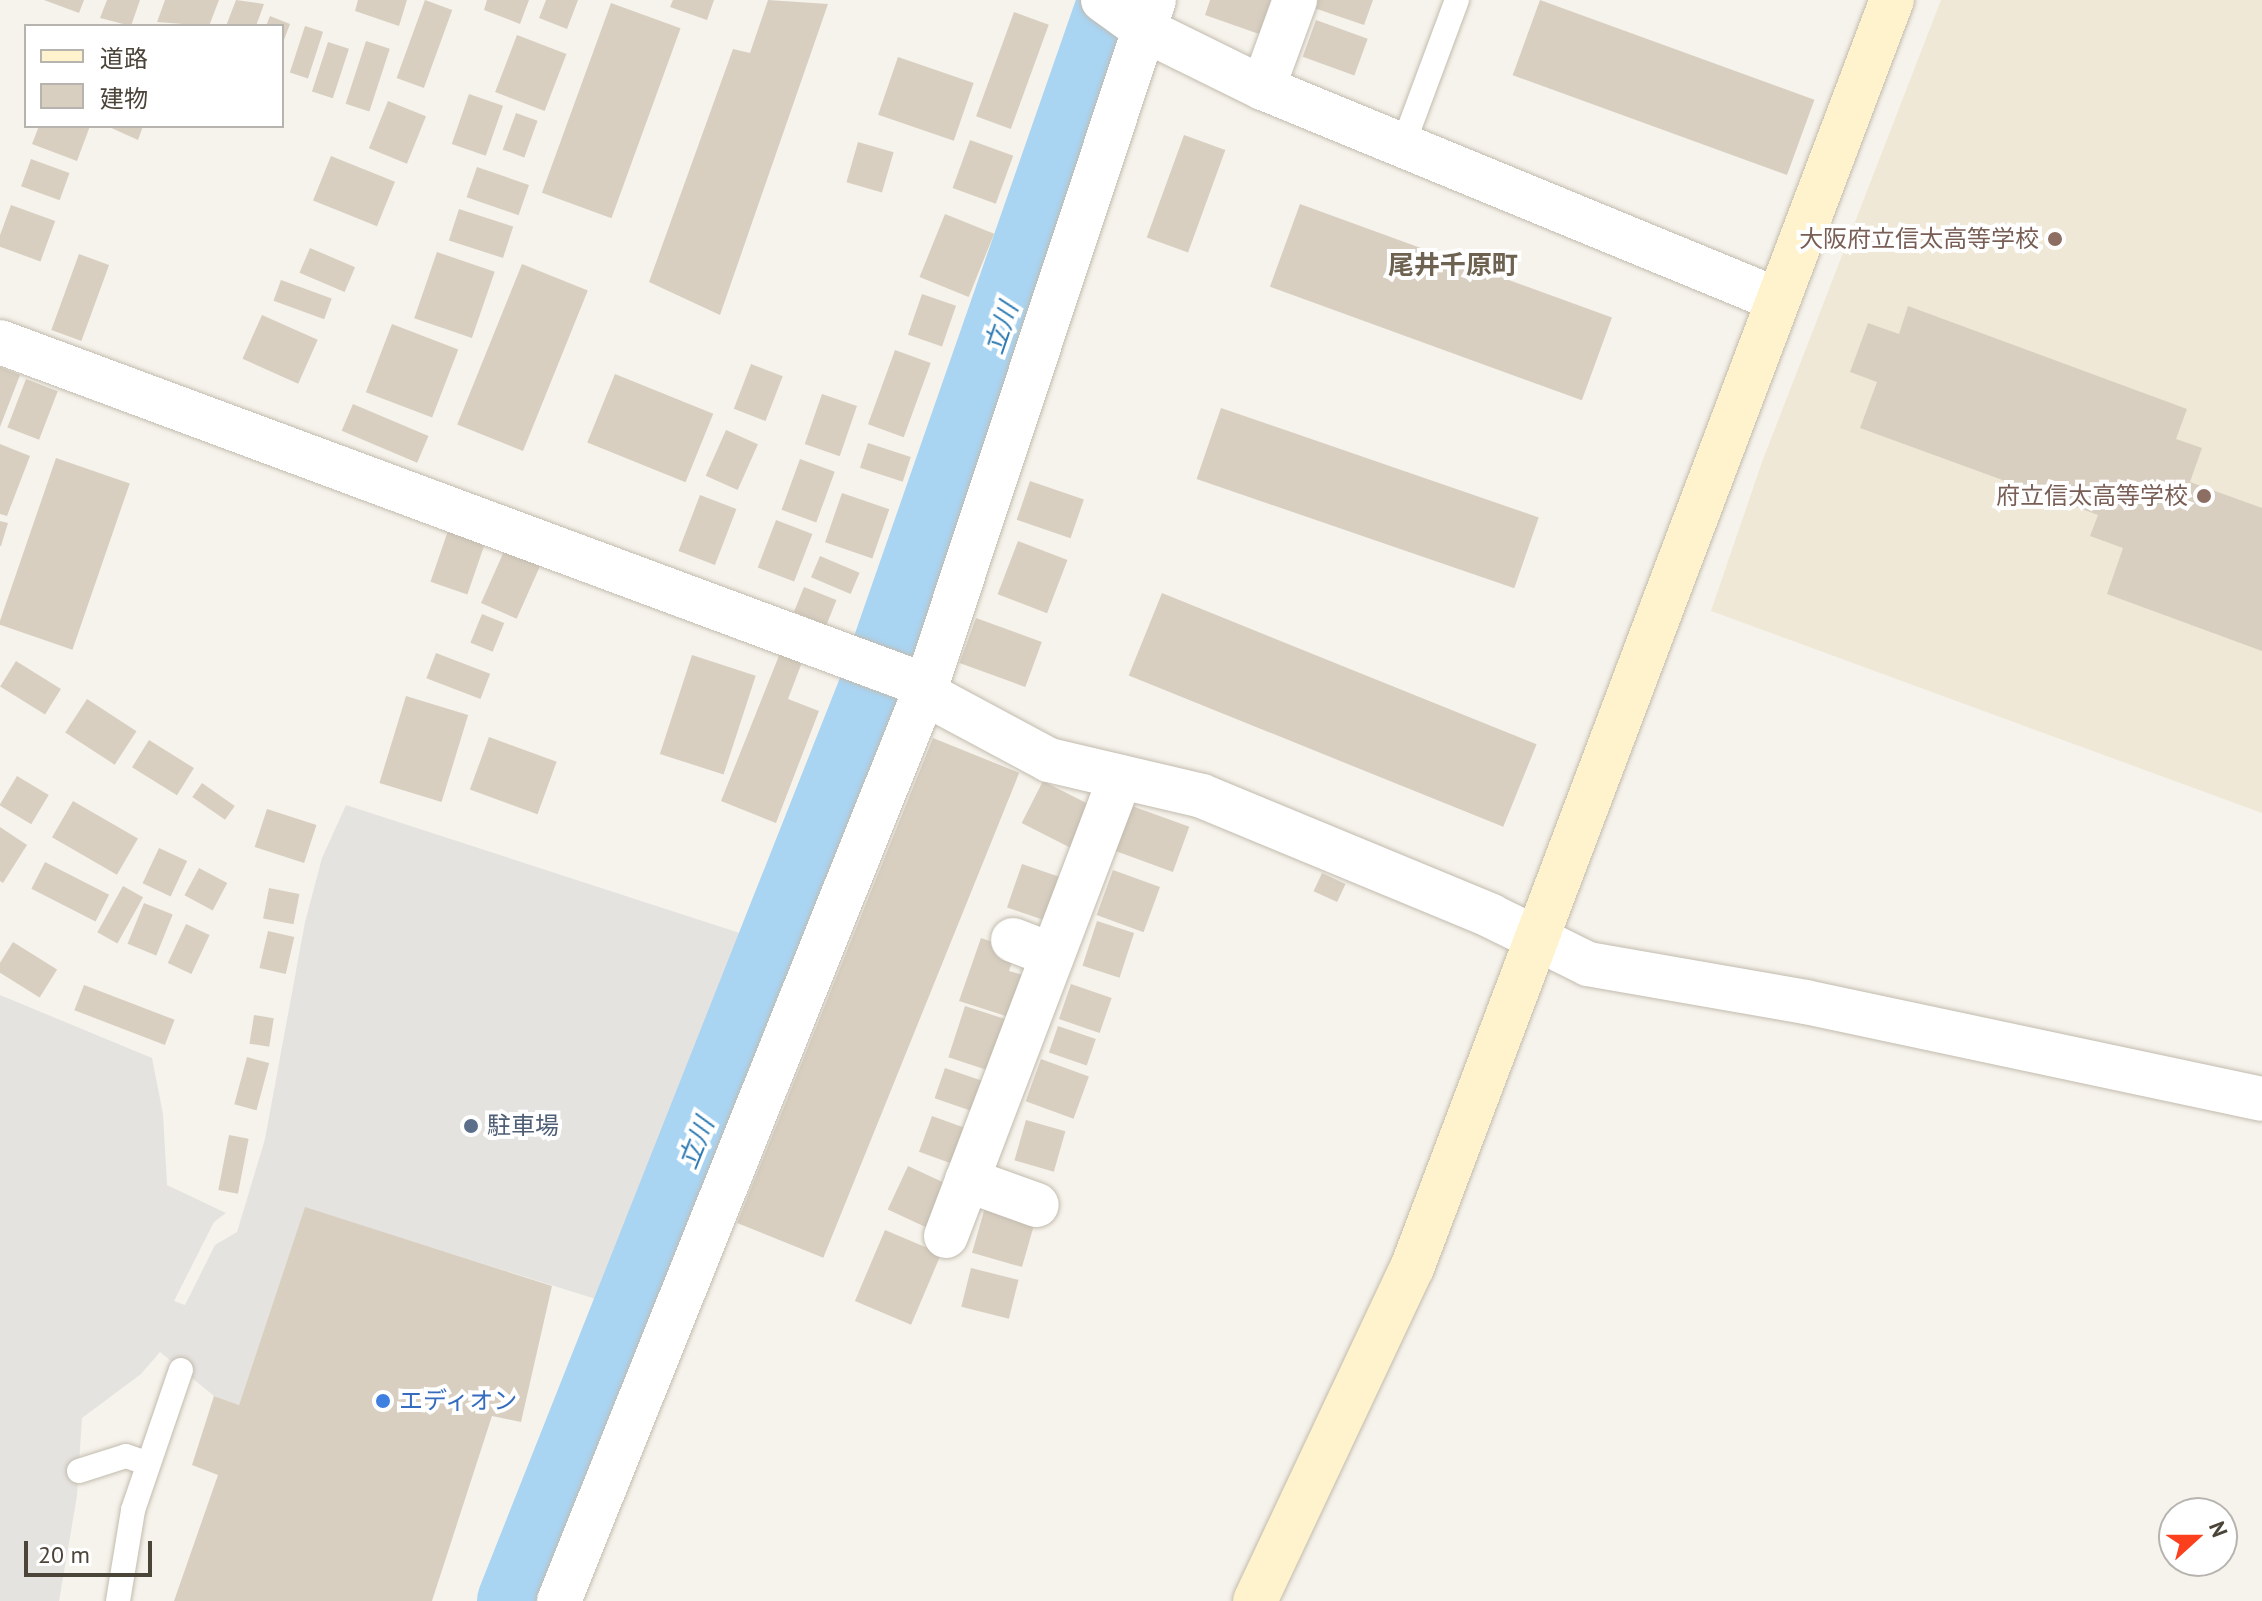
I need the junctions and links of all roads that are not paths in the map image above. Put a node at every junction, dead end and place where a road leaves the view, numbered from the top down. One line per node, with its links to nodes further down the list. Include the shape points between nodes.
1 (1295, 0): 5 (street)
2 (1457, 0): 6 (lane)
3 (1892, 0): 7 (street)
4 (1133, 13): 5 (street); 9 (street)
5 (1263, 88): 6 (street)
6 (1403, 145): 7 (street)
7 (1778, 300): 11 (street)
8 (0, 342): 9 (street)
9 (918, 687): 10 (street, via 1049,760); 20 (street)
10 (1120, 777): 11 (street, via 1202,796 1491,916); 13 (street, via 1033,948)
11 (1537, 943): 12 (street, via 1588,964 1806,1002); 21 (street, via 1412,1268)
12 (2262, 1099)
13 (967, 1180): 14 (street); 15 (street)
14 (1037, 1205)
15 (946, 1236)
16 (181, 1370): 17 (lane)
17 (146, 1463): 18 (lane, via 126,1456); 19 (lane)
18 (79, 1471)
19 (118, 1601)
20 (559, 1601)
21 (1255, 1601)

